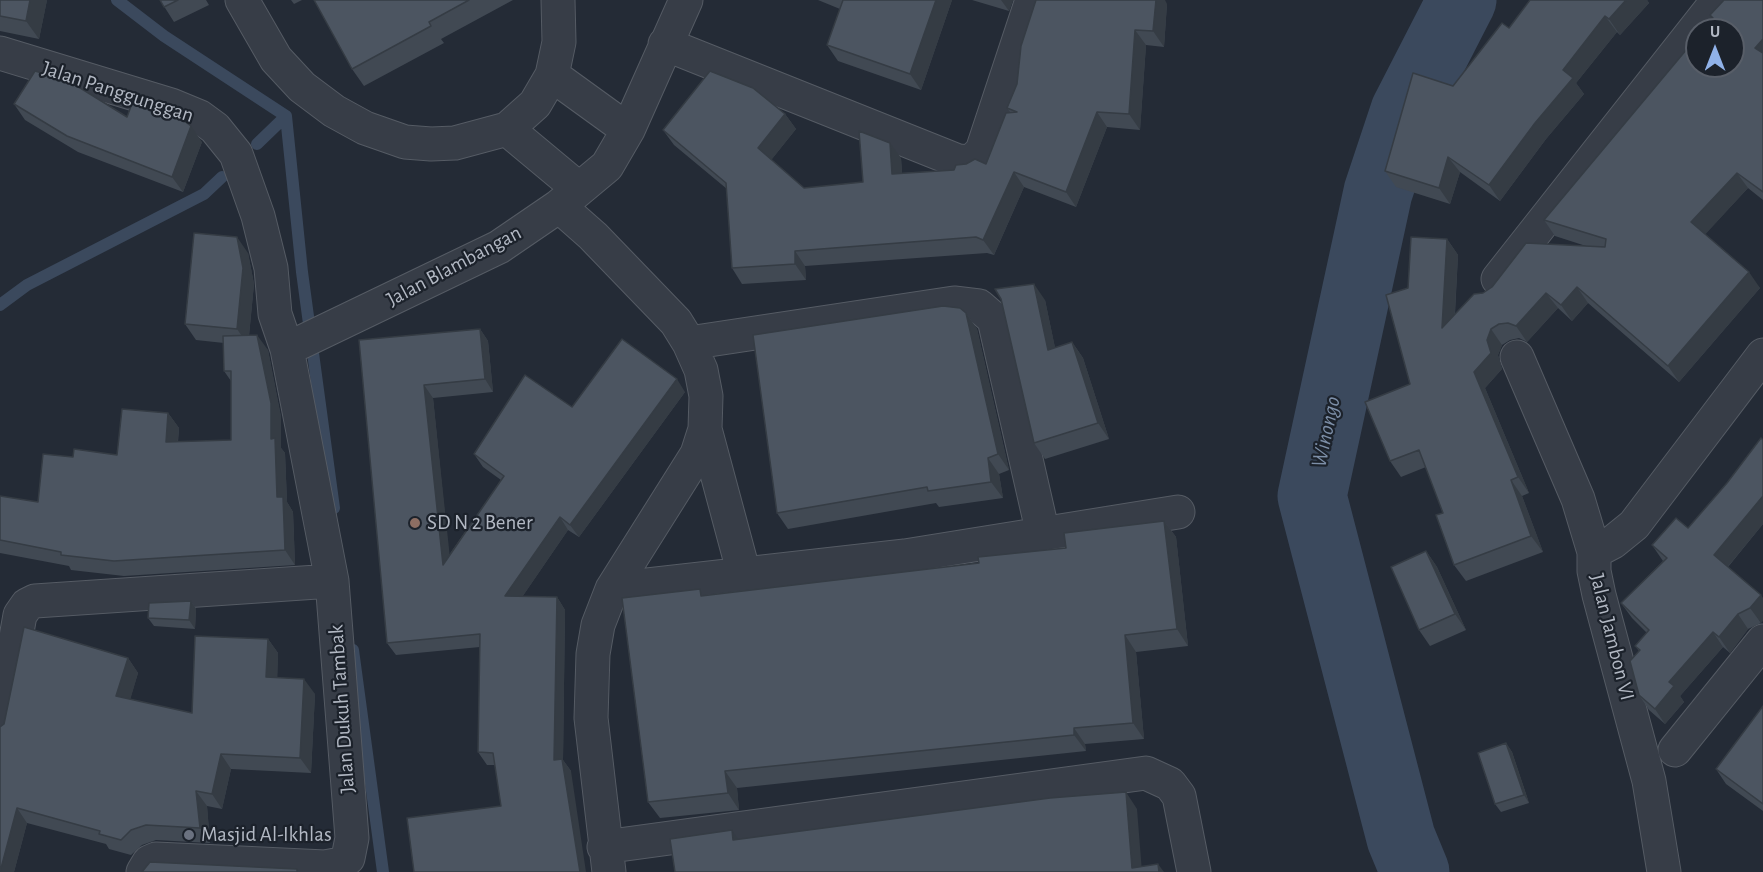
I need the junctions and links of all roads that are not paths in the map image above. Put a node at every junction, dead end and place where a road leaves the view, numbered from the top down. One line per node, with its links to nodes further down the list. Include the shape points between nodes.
1 (242, 0): 9 (street, via 276,59 296,80 334,111 364,128 405,142 431,144 455,143)
2 (558, 0): 8 (street, via 559,42)
3 (686, 0): 6 (street, Jalan Blambangan)
4 (1032, 0): 6 (street, via 982,151 971,162 958,161)
5 (1718, 0): 12 (street)
6 (665, 44): 10 (street, Jalan Blambangan)
7 (0, 54): 13 (street, Jalan Panggunggan, via 171,105 216,128 236,154 258,216 271,268 275,314)
8 (552, 75): 9 (street, via 535,104); 10 (street)
9 (507, 129): 11 (street)
10 (628, 130): 11 (street, Jalan Blambangan, via 607,166)
11 (569, 197): 13 (street, Jalan Blambangan, via 499,247); 14 (street, via 662,304)
12 (1488, 291)
13 (306, 340): 22 (street, Jalan Dukuh Tambak)
14 (689, 343): 17 (street, via 701,370 706,396); 19 (street, via 954,303 979,306 994,319)
15 (1763, 355): 20 (street, Jalan Jambon VI, via 1634,525)
16 (1517, 357): 20 (street, via 1578,499)
17 (705, 429): 21 (street); 23 (street, via 683,480)
18 (1178, 512): 19 (street)
19 (1043, 534): 21 (street, via 905,556)
20 (1594, 552): 31 (street, Jalan Jambon VI, via 1599,595 1649,781)
21 (744, 574): 23 (street)
22 (332, 580): 25 (street, via 35,601 20,615); 28 (street, Jalan Dukuh Tambak, via 352,838 348,858 341,864)
23 (612, 589): 27 (street, via 598,625 590,686)
24 (1763, 641): 26 (street)
25 (0, 727)
26 (1675, 750)
27 (606, 859): 30 (street, via 1146,773 1170,784 1179,796)
28 (310, 870): 29 (street, Jalan Dukuh Tambak, via 168,858 149,862)
29 (142, 872)
30 (1194, 872)
31 (1664, 872)

